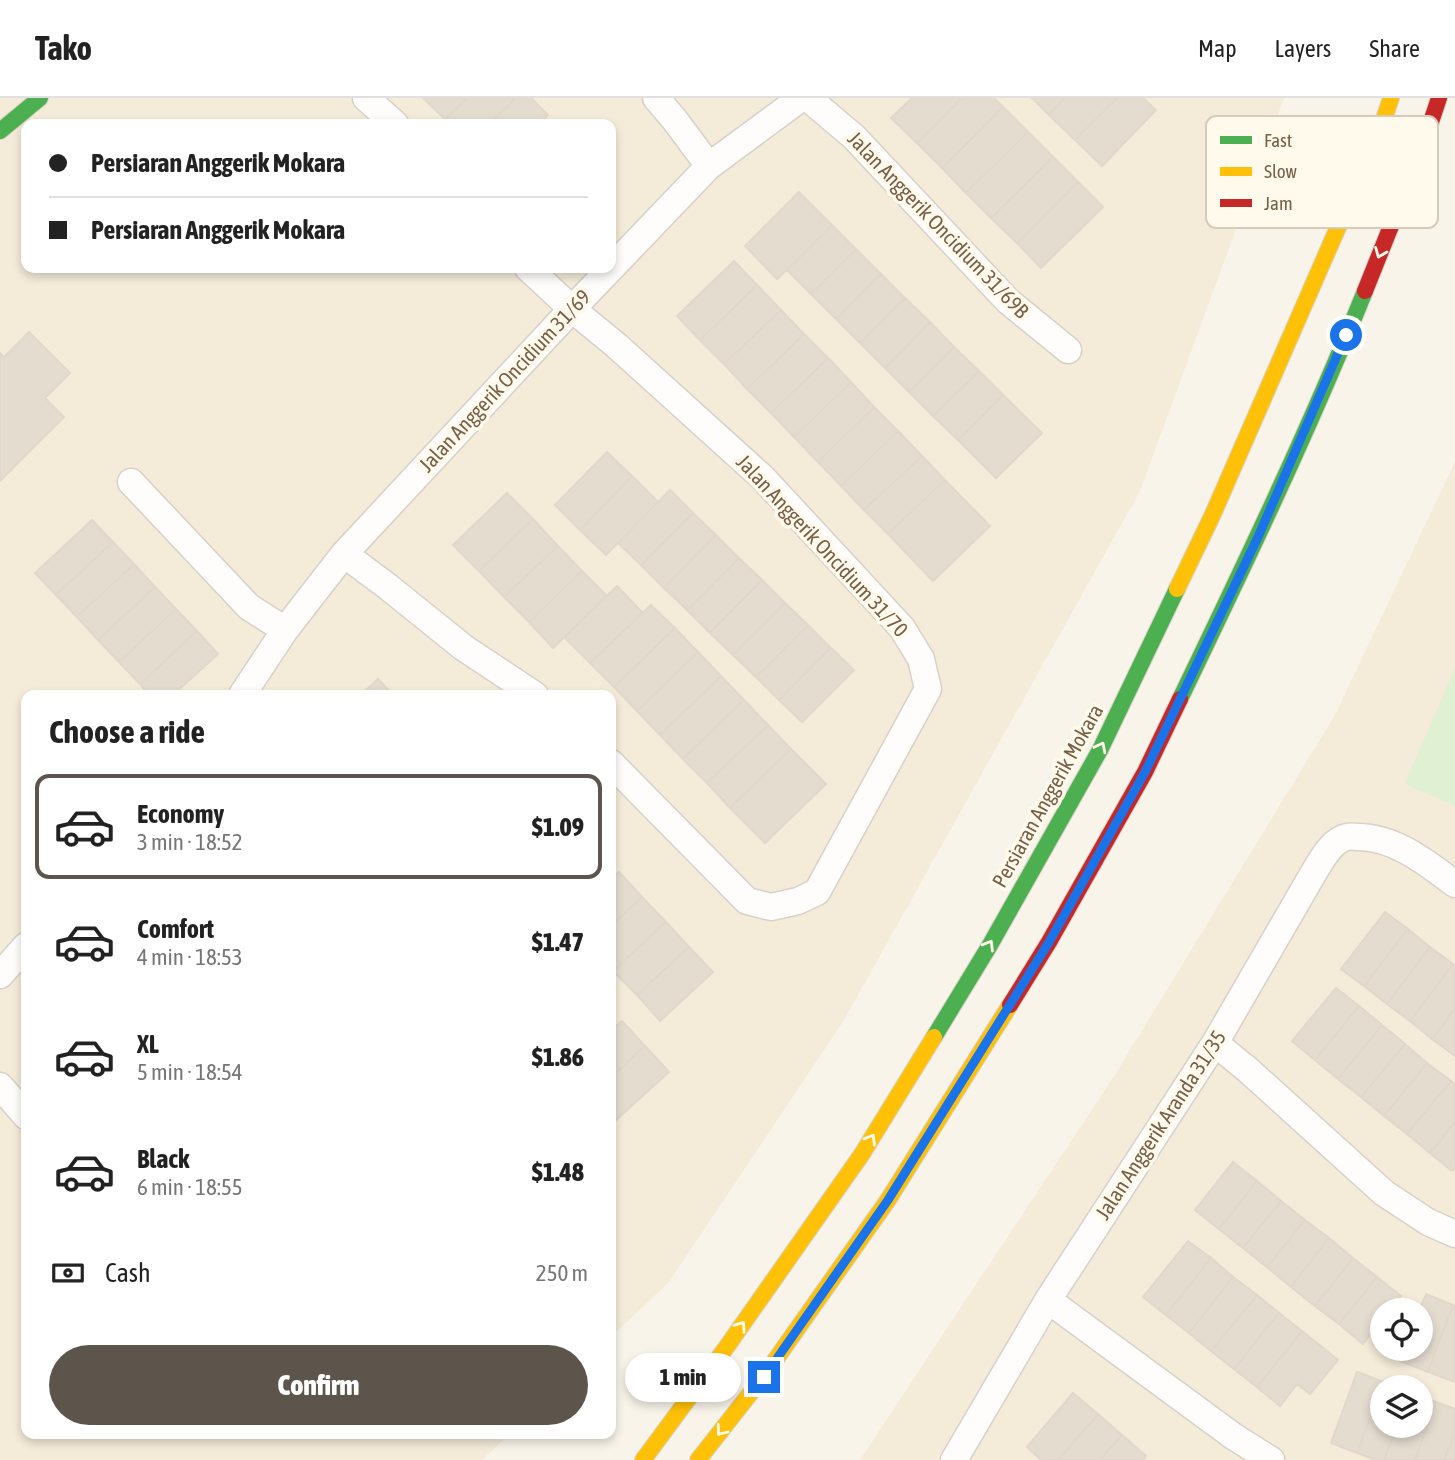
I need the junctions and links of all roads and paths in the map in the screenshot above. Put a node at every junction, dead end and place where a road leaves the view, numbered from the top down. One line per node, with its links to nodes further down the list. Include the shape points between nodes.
1 (40, 98): 11 (main road)
2 (366, 98): 10 (street)
3 (656, 98): 12 (street)
4 (801, 98): 12 (street, Jalan Anggerik Oncidium 31/69)
5 (808, 98): 19 (street, Jalan Anggerik Oncidium 31/69B, via 854,137 1008,301)
6 (1391, 98): 8 (main road, Persiaran Anggerik Mokara, one-way to 6)
7 (1439, 98): 9 (main road, one-way to 9)
8 (1385, 116)
9 (1433, 116)
10 (389, 119)
11 (0, 131)
12 (709, 166): 15 (street, Jalan Anggerik Oncidium 31/69)
13 (1338, 228): 34 (main road, Persiaran Anggerik Mokara, one-way to 13, via 862,1154 990,945 1100,750 1213,514)
14 (1390, 228): 35 (main road, one-way to 35, via 1258,537 1145,772 1049,942 888,1200 764,1377)
15 (616, 263)
16 (533, 273): 18 (street, Jalan Anggerik Oncidium 31/70)
17 (606, 273): 18 (street, Jalan Anggerik Oncidium 31/69)
18 (572, 309): 21 (street, Jalan Anggerik Oncidium 31/69); 25 (street, Jalan Anggerik Oncidium 31/70, via 772,488 902,628 921,659 928,690 817,892 797,901 771,907 747,901)
19 (1068, 351)
20 (131, 482): 22 (street, via 248,607)
21 (344, 554): 22 (street, Jalan Anggerik Oncidium 31/69); 24 (street, via 464,648)
22 (285, 630): 23 (street, Jalan Anggerik Oncidium 31/69)
23 (245, 690)
24 (527, 690)
25 (616, 768)
26 (1455, 884): 29 (street, Jalan Anggerik Aranda 31/35, via 1394,845 1347,836 1331,846)
27 (21, 952): 28 (street)
28 (0, 975)
29 (1215, 1043): 32 (street, via 1384,1194); 33 (street, Jalan Anggerik Aranda 31/35)
30 (0, 1086): 31 (street)
31 (21, 1110)
32 (1455, 1234)
33 (1048, 1300): 36 (street, Jalan Anggerik Aranda 31/35); 37 (street)
34 (643, 1460)
35 (698, 1460)
36 (954, 1460)
37 (1270, 1460)

